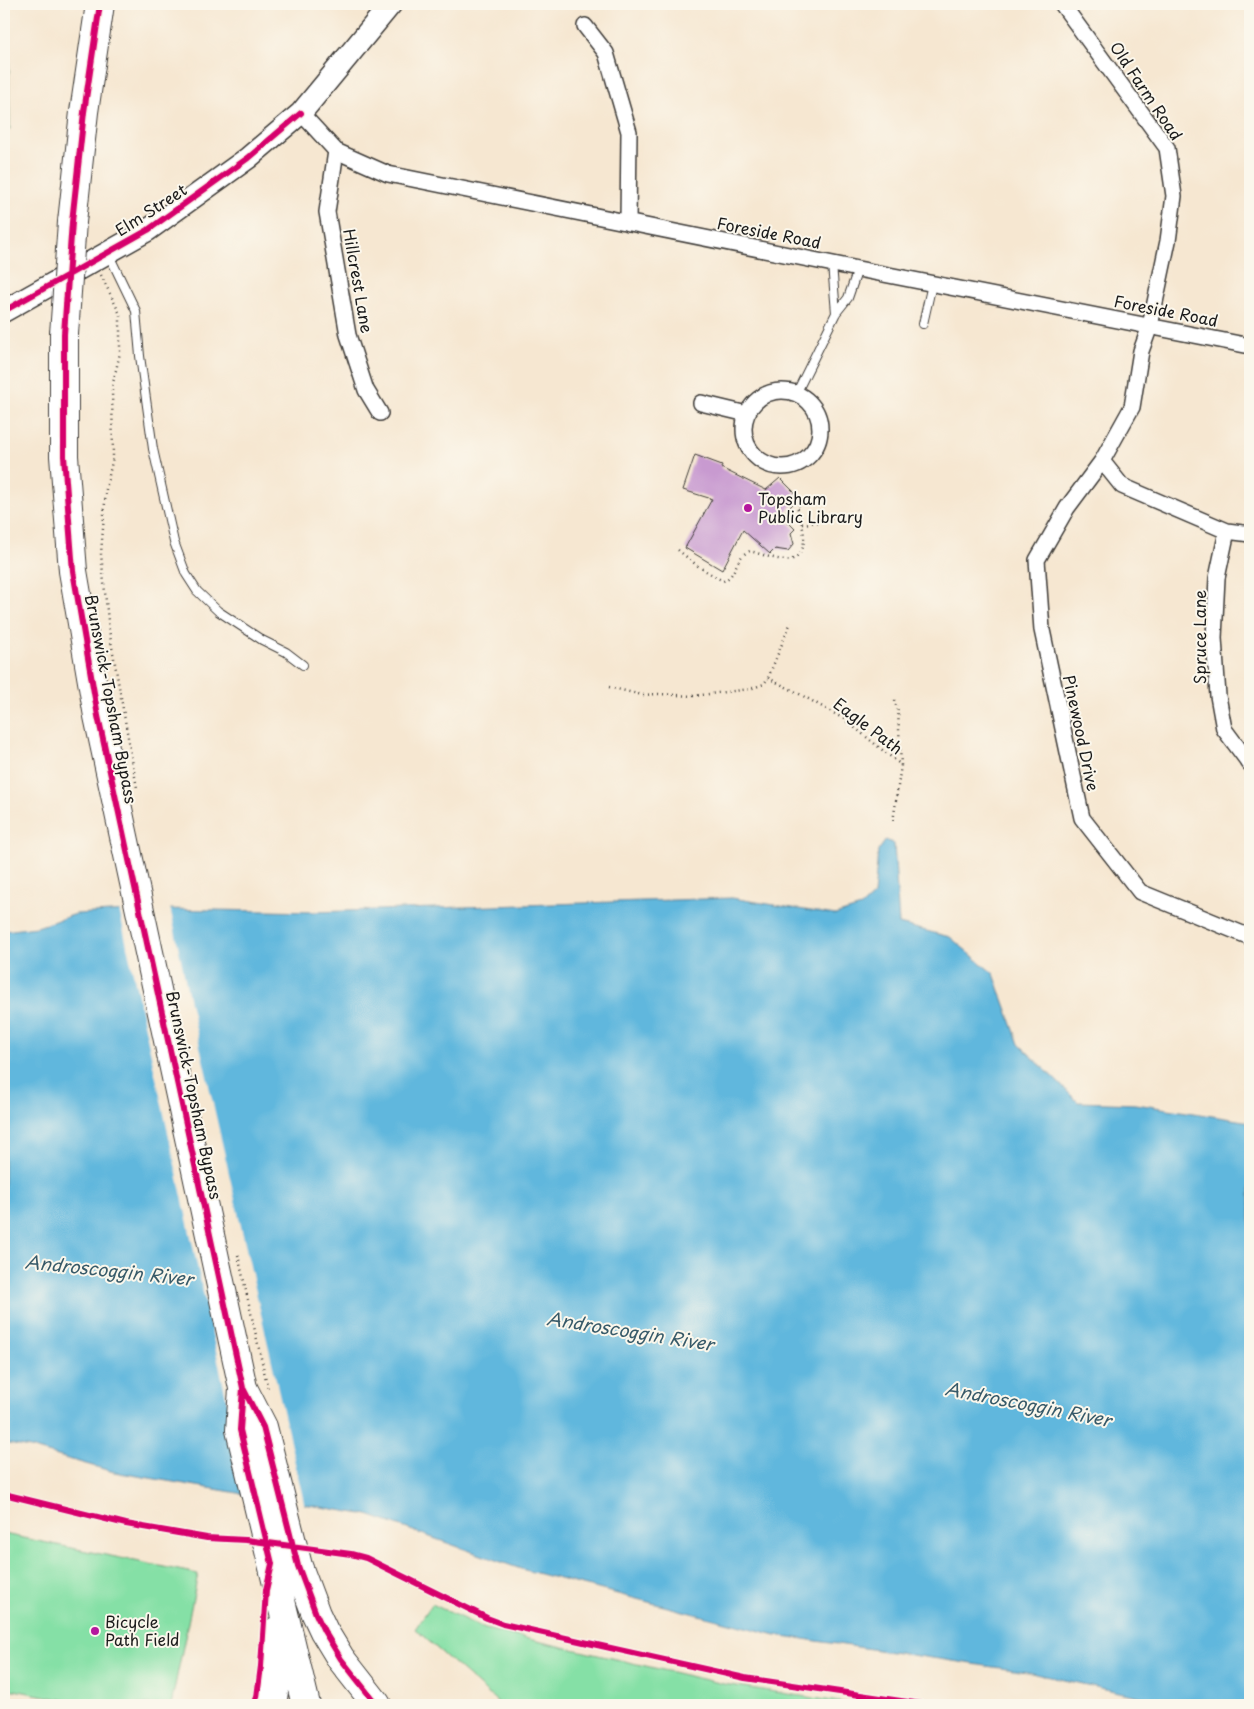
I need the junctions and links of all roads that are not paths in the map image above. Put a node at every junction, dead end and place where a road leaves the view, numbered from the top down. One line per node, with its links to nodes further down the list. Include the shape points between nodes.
1 (100, 4): 27 (highway, Brunswick-Topsham Bypass, bridge, via 84,112 64,334 64,456 73,571 98,716 243,1388 240,1430)
2 (391, 4): 5 (main road, Elm Street)
3 (1062, 4): 15 (street, Old Farm Road, via 1167,148 1174,196)
4 (585, 26): 7 (street, via 606,53 629,132)
5 (301, 113): 6 (street, Foreside Road); 8 (main road, Elm Street, via 200,194)
6 (336, 151): 7 (street, Foreside Road, via 388,174); 19 (street, Hillcrest Lane, via 327,212 348,335 366,390)
7 (628, 222): 9 (street, Foreside Road)
8 (101, 257): 12 (main road, Elm Street); 24 (lane, via 136,311 153,449 174,542 186,574 197,591 218,611)
9 (832, 264): 10 (street, Foreside Road); 13 (lane)
10 (858, 269): 11 (street, Foreside Road); 13 (lane, via 848,298)
11 (932, 284): 14 (lane); 15 (street, Foreside Road)
12 (4, 311)
13 (836, 313): 17 (lane)
14 (923, 324)
15 (1150, 326): 16 (street, Foreside Road); 21 (street, Pinewood Drive, via 1141,351 1132,407)
16 (1250, 346)
17 (796, 394): 20 (street, via 785,391 763,396); 20 (street, via 814,408 820,430 812,452 793,465 781,467 758,458 745,438)
18 (701, 403): 20 (street)
19 (380, 413)
20 (747, 414)
21 (1102, 461): 22 (street, via 1122,486); 26 (street, Pinewood Drive, via 1067,508 1037,560 1042,630 1082,818 1140,892)
22 (1227, 531): 23 (street); 25 (street, Spruce Lane, via 1217,578 1214,638 1218,696 1224,729)
23 (1250, 534)
24 (303, 665)
25 (1250, 764)
26 (1250, 937)
27 (285, 1565): 28 (highway, via 277,1617 278,1659); 29 (highway); 30 (highway, via 324,1661); 31 (highway, via 328,1639)
28 (272, 1705)
29 (306, 1705)
30 (353, 1705)
31 (377, 1705)

